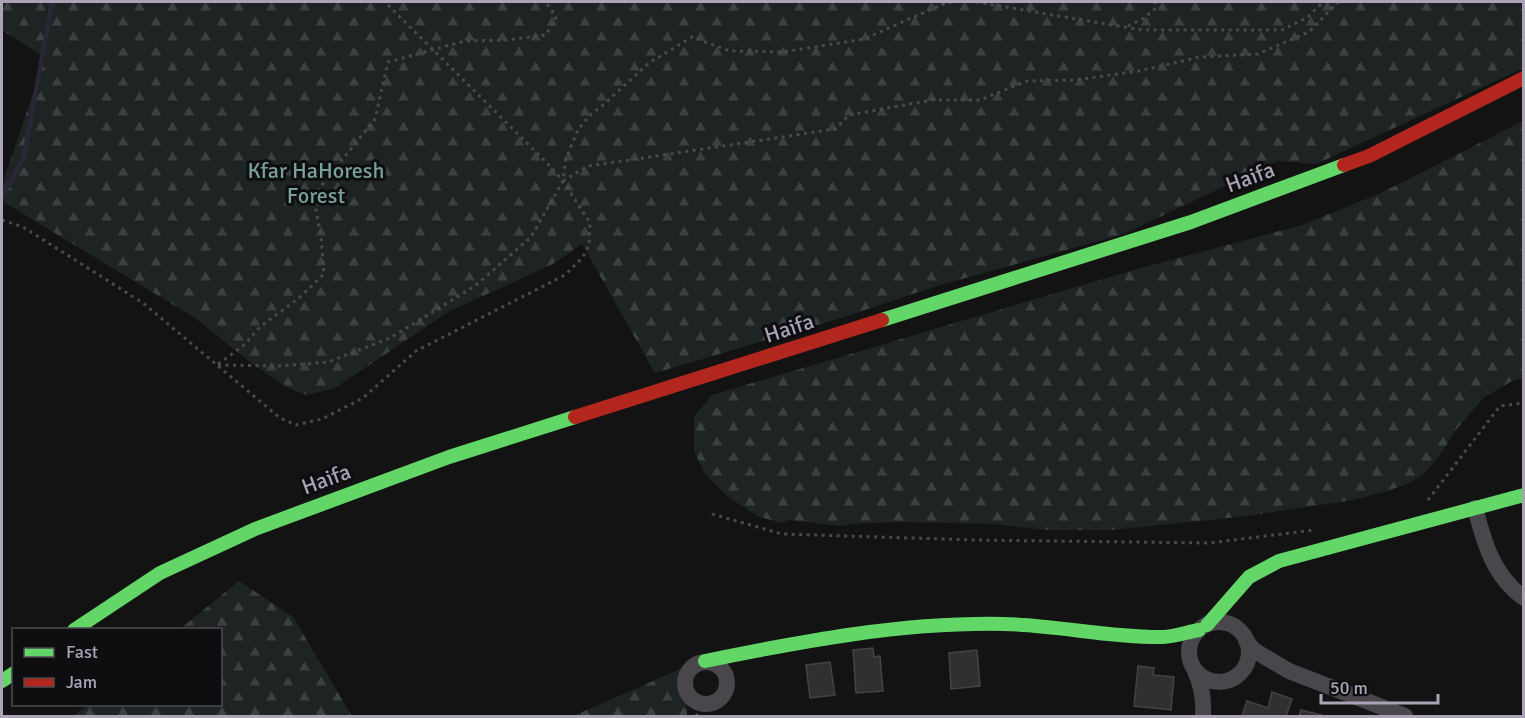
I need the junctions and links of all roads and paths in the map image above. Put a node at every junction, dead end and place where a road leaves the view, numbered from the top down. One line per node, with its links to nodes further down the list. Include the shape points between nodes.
1 (385, 2): 9 (path)
2 (546, 2): 9 (path, via 556,18 546,35 465,41)
3 (954, 2): 11 (path, via 864,39 783,52 730,51 692,37 649,63 589,116 566,158)
4 (976, 2): 8 (path)
5 (1155, 2): 8 (path, via 1156,8)
6 (1323, 2): 8 (path, via 1308,17 1282,30)
7 (1338, 2): 11 (path, via 1309,32 1258,54 1200,57 1076,80 1027,81 980,100 932,100 849,115 835,129 588,166)
8 (1126, 27)
9 (434, 50): 11 (path); 13 (path, via 388,62 375,119 313,196 324,274)
10 (1524, 78): 23 (main road, Haifa, via 1369,156 1191,222 449,458 316,505 160,573)
11 (563, 181): 13 (path, via 531,237 475,286 390,338 328,362); 13 (path, via 590,224 589,245 583,257 565,275 416,351 363,398 322,419 296,425 280,418)
12 (2, 220): 13 (path, via 23,227 143,303)
13 (216, 365)
14 (1524, 403): 16 (path, via 1500,406)
15 (1524, 495): 17 (main road)
16 (1422, 508)
17 (1475, 508): 20 (main road, via 1280,561); 21 (street, via 1492,561 1509,586)
18 (712, 514): 19 (path, via 782,534 975,540 1209,543)
19 (1323, 529)
20 (1256, 573): 22 (main road); 25 (street, via 1240,596 1238,622)
21 (1524, 598)
22 (1203, 627): 24 (main road, via 1165,637); 25 (street, via 1222,622); 28 (street, via 1190,642 1188,652)
23 (77, 628)
24 (1125, 635): 26 (main road, via 1023,625 923,626); 28 (street, via 1178,650)
25 (1244, 637): 29 (street, via 1255,651); 30 (street, via 1248,656 1245,666)
26 (758, 650): 27 (main road); 31 (street, via 737,663)
27 (705, 662): 31 (street, via 722,668); 32 (street, via 693,666 685,682 688,694 702,704)
28 (1193, 666): 30 (street, via 1203,678 1212,681); 33 (street, via 1203,694)
29 (1293, 673): 30 (street, via 1256,670); 34 (street)
30 (1234, 677): 33 (street, via 1220,690)
31 (728, 679): 32 (street, via 723,696)
32 (702, 710)
33 (1204, 717)
34 (1405, 717)

